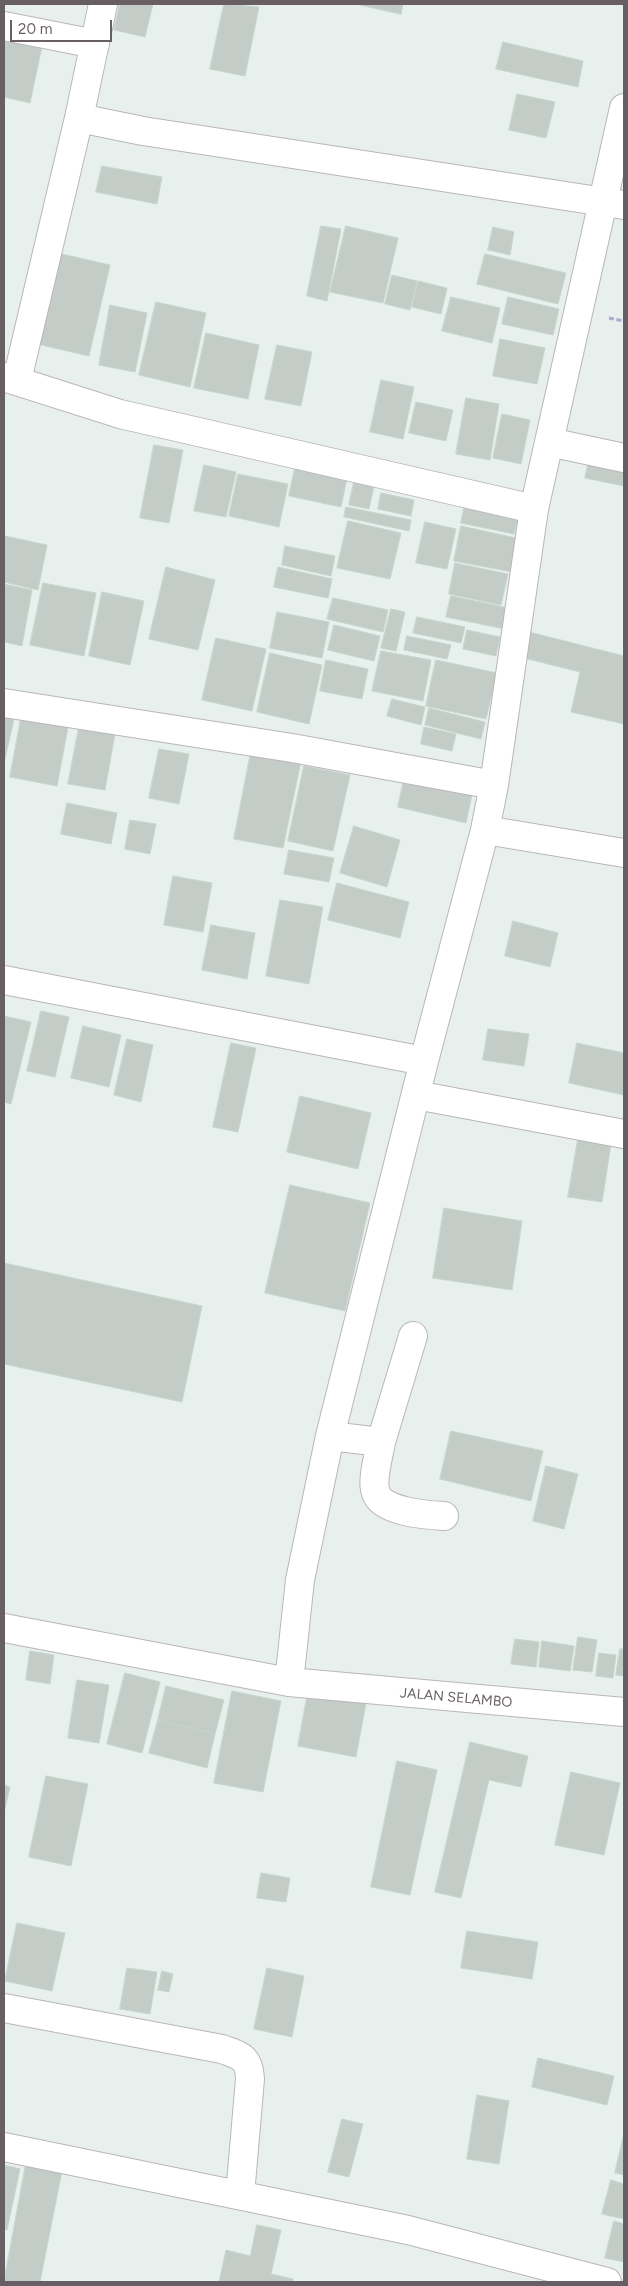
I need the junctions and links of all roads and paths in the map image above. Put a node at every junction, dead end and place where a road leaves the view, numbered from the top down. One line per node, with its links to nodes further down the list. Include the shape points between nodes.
1 (103, 4): 3 (street)
2 (4, 26): 3 (street)
3 (95, 44): 5 (street)
4 (624, 108): 6 (street)
5 (79, 118): 6 (street, via 143,131); 7 (street)
6 (614, 203): 8 (street)
7 (10, 379): 10 (street, via 120,414)
8 (549, 442): 9 (street); 10 (street)
9 (624, 458)
10 (534, 509): 12 (street)
11 (4, 703): 12 (street, via 292,748)
12 (494, 786): 13 (street)
13 (485, 830): 14 (street); 16 (street)
14 (624, 853)
15 (4, 980): 16 (street)
16 (424, 1060): 17 (street)
17 (416, 1095): 18 (street); 20 (street)
18 (624, 1134)
19 (413, 1336): 21 (street)
20 (330, 1436): 21 (street); 24 (street, via 300,1580)
21 (381, 1442): 22 (street, via 375,1492 381,1502 420,1514)
22 (444, 1516)
23 (4, 1628): 24 (street, JALAN SELAMBO)
24 (289, 1682): 25 (street, JALAN SELAMBO)
25 (624, 1712)
26 (4, 2008): 28 (street, via 222,2049 241,2056 249,2065 250,2079)
27 (4, 2147): 28 (street)
28 (240, 2195): 29 (street, via 408,2230)
29 (607, 2282)

